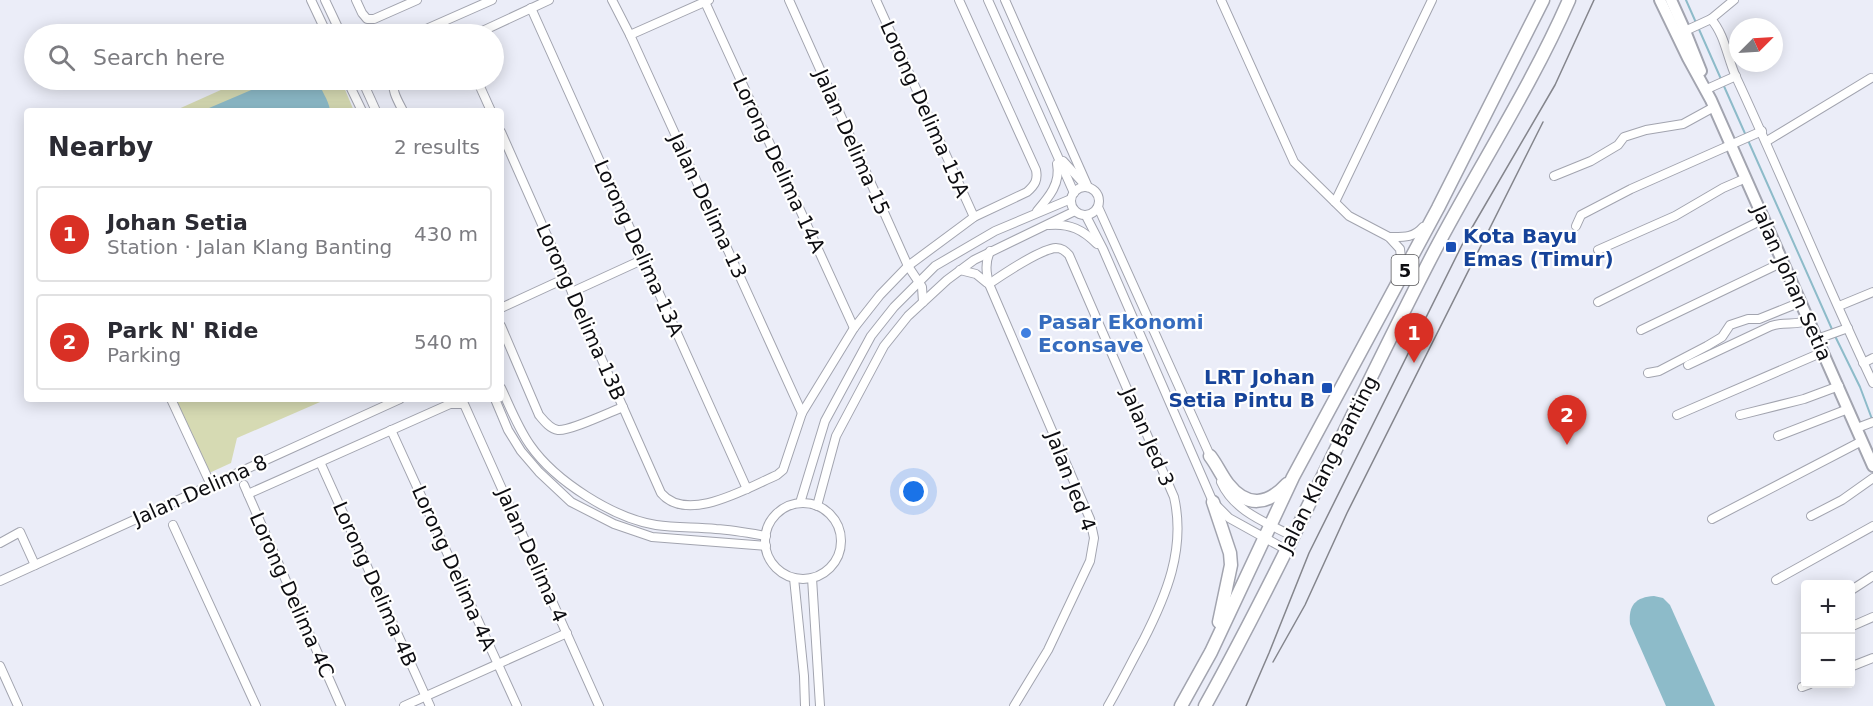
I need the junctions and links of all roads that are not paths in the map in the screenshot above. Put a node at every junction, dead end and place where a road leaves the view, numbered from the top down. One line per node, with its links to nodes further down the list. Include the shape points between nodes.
1 (311, 0): 23 (street)
2 (325, 0): 24 (street)
3 (356, 0): 4 (street, via 367,19)
4 (417, 0)
5 (492, 0): 25 (street)
6 (549, 0): 21 (street)
7 (612, 0): 28 (street, Jalan Delima 13)
8 (789, 0): 65 (street, Jalan Delima 15)
9 (876, 0): 55 (street, Lorong Delima 15A)
10 (960, 0): 55 (street, via 1036,170 1036,181 1027,192)
11 (988, 0): 44 (street)
12 (1005, 0): 47 (street)
13 (1221, 0): 49 (street, via 1294,162)
14 (1432, 0): 49 (street)
15 (1543, 0): 51 (highway, Jalan Klang Banting / 5)
16 (1569, 0): 123 (highway, Jalan Klang Banting / 5, via 1434,252)
17 (1660, 0): 35 (main road, via 1688,58)
18 (1671, 0): 27 (main road)
19 (1734, 0): 22 (street)
20 (707, 1): 28 (street); 80 (street, Lorong Delima 14A)
21 (531, 8): 26 (street); 63 (street, Lorong Delima 13A)
22 (1711, 19): 27 (street); 29 (street, via 1722,36)
23 (322, 24)
24 (336, 24)
25 (438, 24)
26 (497, 24)
27 (1689, 30): 35 (main road)
28 (630, 35): 98 (street, Jalan Delima 13)
29 (1736, 76): 35 (street, via 1725,80); 40 (street)
30 (1871, 78): 42 (street)
31 (352, 90): 36 (street)
32 (367, 90): 37 (street)
33 (394, 90): 38 (street)
34 (482, 90): 39 (street)
35 (1712, 95): 43 (main road, Jalan Johan Setia); 45 (street, via 1683,124 1624,137 1591,161)
36 (361, 108)
37 (375, 108)
38 (402, 108)
39 (491, 108)
40 (1759, 132): 42 (street); 43 (street)
41 (504, 139): 67 (street, Lorong Delima 13B)
42 (1767, 141): 77 (street)
43 (1730, 145): 46 (main road, Jalan Johan Setia); 58 (street, via 1581,215)
44 (1055, 150): 47 (street); 48 (street); 53 (street, via 1057,180 1053,192)
45 (1554, 176)
46 (1746, 178): 56 (main road, Jalan Johan Setia); 61 (street, via 1676,216)
47 (1087, 187): 48 (street, via 1078,189); 50 (street, via 1098,195)
48 (1073, 196): 52 (street); 53 (street)
49 (1335, 202): 59 (street, via 1349,216)
50 (1098, 207): 54 (street); 105 (street)
51 (1438, 208): 59 (street, via 1417,234); 71 (highway, Jalan Klang Banting / 5)
52 (1075, 211): 54 (street); 57 (street)
53 (1034, 214): 68 (street, via 995,231 935,266)
54 (1086, 216): 60 (street)
55 (974, 217): 65 (street)
56 (1764, 219): 64 (main road, Jalan Johan Setia); 75 (street)
57 (1043, 226): 60 (street, via 1072,226); 62 (street)
58 (1576, 226)
59 (1389, 237): 71 (street, via 1400,249 1402,267)
60 (1103, 249): 114 (street)
61 (1598, 250)
62 (990, 251): 66 (street); 69 (street, Jalan Jed 4)
63 (644, 259): 72 (street); 112 (street, Lorong Delima 13A)
64 (1780, 263): 76 (main road, Jalan Johan Setia); 82 (street)
65 (908, 267): 68 (street, Jalan Delima 15); 80 (street)
66 (960, 270): 69 (street, via 976,274); 70 (street)
67 (566, 278): 72 (street, Lorong Delima 13B); 78 (street)
68 (918, 281): 70 (street); 74 (street); 115 (street, via 871,336 825,421)
69 (988, 284): 153 (street, Jalan Jed 4, via 1090,519 1094,538 1090,561 1073,598); 154 (street, Jalan Jed 3, via 1050,250 1057,248 1069,255 1174,497 1178,539 1172,576)
70 (940, 287): 74 (street)
71 (1396, 287): 108 (highway, Jalan Klang Banting / 5)
72 (572, 292): 96 (street, Lorong Delima 13B)
73 (1873, 292): 77 (street)
74 (923, 302): 116 (street, via 884,346 852,405 837,436)
75 (1598, 302)
76 (1801, 302): 79 (main road, Jalan Johan Setia); 89 (street, via 1759,320 1731,324 1722,337 1707,346)
77 (1839, 306): 81 (street)
78 (504, 307)
79 (1809, 320): 84 (main road, Jalan Johan Setia); 88 (street, via 1801,324 1780,322)
80 (854, 328): 98 (street)
81 (1845, 329): 84 (street); 87 (street)
82 (1641, 330)
83 (504, 333): 96 (street, via 546,424 558,430 569,428)
84 (1821, 338): 85 (main road, Jalan Johan Setia)
85 (1823, 352): 91 (main road, Jalan Johan Setia); 99 (street)
86 (1873, 358): 87 (street)
87 (1863, 363): 90 (street)
88 (1688, 365)
89 (1648, 373)
90 (1873, 382)
91 (1839, 386): 97 (main road, Jalan Johan Setia); 100 (street)
92 (504, 394): 122 (street, via 530,445 544,463 578,491 619,513 655,525)
93 (172, 402): 111 (street)
94 (393, 402): 111 (street, Jalan Delima 8)
95 (496, 402): 126 (street, via 521,451 571,502 614,524 652,537)
96 (623, 407): 112 (street, Lorong Delima 13B, via 661,493 673,503 691,506)
97 (1848, 409): 101 (main road, Jalan Johan Setia); 103 (street)
98 (802, 413): 112 (street, via 783,470)
99 (1677, 415)
100 (1740, 415)
101 (1865, 425): 104 (main road, Jalan Johan Setia)
102 (391, 430): 106 (street); 137 (street, Jalan Delima 4, via 450,404 464,404); 140 (street, Lorong Delima 4A)
103 (1778, 436)
104 (1862, 441): 107 (main road, Jalan Johan Setia); 118 (street)
105 (1210, 456): 108 (highway, via 1228,484 1249,500 1270,499); 120 (street, via 1233,502)
106 (320, 462): 113 (street); 143 (street, Lorong Delima 4B)
107 (1873, 466)
108 (1293, 477): 120 (highway, Jalan Klang Banting / 5)
109 (1873, 478): 117 (street)
110 (244, 484): 113 (street, Lorong Delima 4C)
111 (211, 485): 128 (street, Jalan Delima 8)
112 (747, 489)
113 (248, 494): 146 (street, Lorong Delima 4C)
114 (1213, 502): 124 (street, via 1229,518); 138 (highway, via 1231,566)
115 (800, 503): 116 (street); 122 (street, via 777,514)
116 (817, 506): 131 (street, via 834,519 841,539 836,560)
117 (1811, 516)
118 (1712, 519)
119 (174, 525): 145 (street)
120 (1271, 525): 123 (street); 124 (highway, Jalan Klang Banting / 5)
121 (1873, 526): 132 (street)
122 (766, 536): 126 (street)
123 (1292, 536): 127 (highway, Jalan Klang Banting / 5)
124 (1266, 537): 127 (street); 138 (highway, Jalan Klang Banting / 5)
125 (0, 543): 128 (street, via 20,532)
126 (766, 546): 130 (street, via 775,566)
127 (1285, 549): 156 (highway, Jalan Klang Banting / 5)
128 (35, 565): 133 (street, Jalan Delima 8)
129 (1873, 576): 134 (street)
130 (794, 578): 131 (street); 151 (street)
131 (812, 578): 152 (street)
132 (1776, 580)
133 (0, 581)
134 (1855, 588)
135 (1873, 617): 136 (street)
136 (1855, 625)
137 (567, 633): 140 (street); 150 (street, Jalan Delima 4)
138 (1211, 652): 155 (highway, Jalan Klang Banting / 5)
139 (1873, 658): 141 (street)
140 (498, 664): 143 (street); 149 (street, Lorong Delima 4A)
141 (1855, 665)
142 (0, 666): 144 (street)
143 (425, 696): 147 (street); 148 (street, Lorong Delima 4B)
144 (18, 706)
145 (256, 706)
146 (341, 706)
147 (404, 706)
148 (430, 706)
149 (517, 706)
150 (599, 706)
151 (805, 706)
152 (820, 706)
153 (1014, 706)
154 (1108, 706)
155 (1181, 706)
156 (1205, 706)

